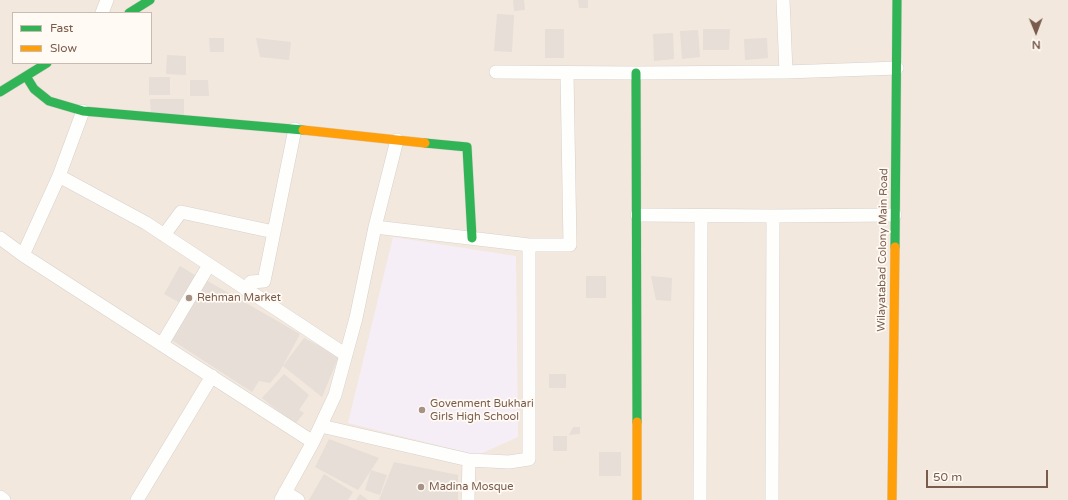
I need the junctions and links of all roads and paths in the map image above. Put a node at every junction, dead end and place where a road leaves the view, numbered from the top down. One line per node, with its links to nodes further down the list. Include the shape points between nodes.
1 (107, 0): 5 (street)
2 (150, 0): 6 (street)
3 (782, 0): 10 (street)
4 (897, 0): 8 (street, Wilayatabad Colony Main Road)
5 (102, 12)
6 (131, 12)
7 (45, 64): 13 (street)
8 (897, 68): 10 (street); 20 (street, Wilayatabad Colony Main Road)
9 (496, 72): 11 (street)
10 (786, 72): 12 (street)
11 (567, 73): 12 (street); 28 (street, via 570,245)
12 (636, 73): 19 (street)
13 (26, 76): 14 (street); 15 (street, via 34,89 49,101)
14 (0, 92)
15 (83, 111): 16 (street); 18 (street)
16 (295, 129): 17 (street); 24 (street)
17 (397, 140): 23 (street); 27 (street, via 467,147)
18 (59, 176): 25 (street); 29 (street)
19 (637, 215): 21 (street); 44 (street)
20 (895, 215): 22 (street); 47 (street, Wilayatabad Colony Main Road)
21 (701, 216): 22 (street); 45 (street)
22 (773, 216): 46 (street)
23 (375, 227): 27 (street); 33 (street)
24 (274, 232): 25 (street, via 181,212); 31 (street, via 264,281 251,282)
25 (164, 235): 30 (street)
26 (0, 238): 29 (street)
27 (472, 238): 28 (street)
28 (529, 245): 37 (street, via 529,459 509,462)
29 (23, 255): 32 (street)
30 (209, 265): 31 (street); 32 (street)
31 (245, 289): 33 (street)
32 (162, 344): 34 (street)
33 (346, 356): 35 (street, via 335,395)
34 (212, 376): 36 (street); 41 (street)
35 (321, 426): 36 (street); 37 (street)
36 (313, 442): 38 (street)
37 (469, 460): 43 (street)
38 (283, 496): 42 (street)
39 (0, 498): 40 (street)
40 (4, 500)
41 (137, 500)
42 (298, 500)
43 (468, 500)
44 (637, 500)
45 (700, 500)
46 (772, 500)
47 (892, 500)

